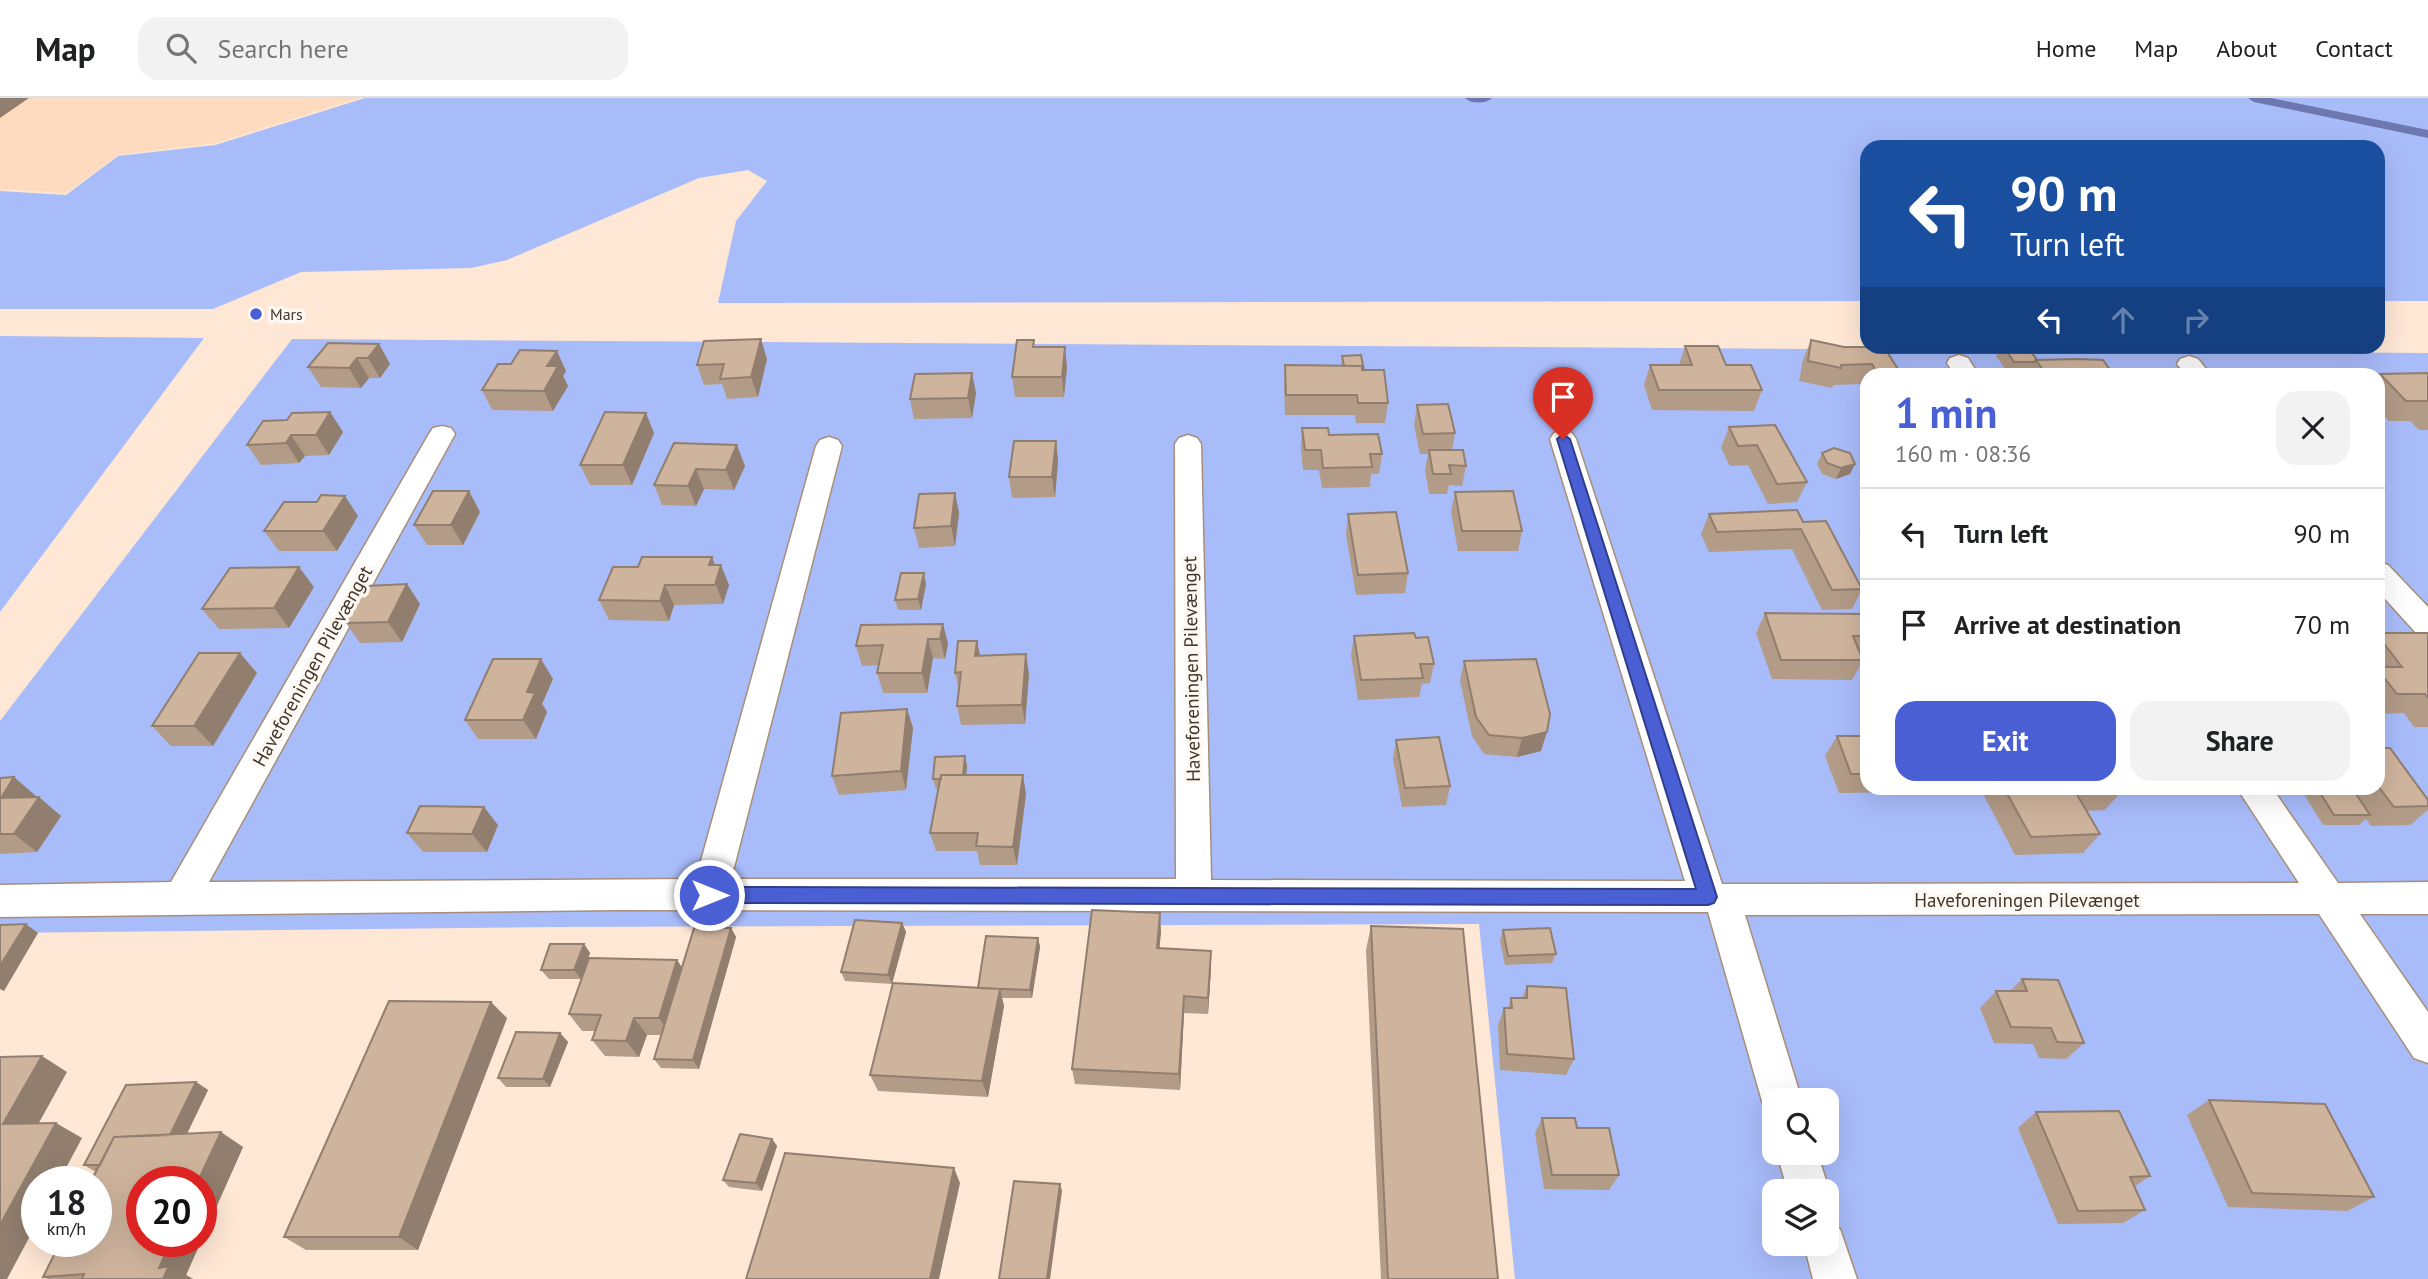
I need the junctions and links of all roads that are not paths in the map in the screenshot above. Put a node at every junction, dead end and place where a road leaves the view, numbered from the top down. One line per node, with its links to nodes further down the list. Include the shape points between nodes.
1 (442, 434): 10 (lane, Haveforeningen Pilevænget)
2 (1563, 439): 12 (lane)
3 (1188, 444): 8 (lane, Haveforeningen Pilevænget)
4 (829, 446): 9 (lane)
5 (2385, 580): 6 (lane)
6 (2428, 626)
7 (2259, 795): 13 (lane)
8 (1195, 894): 9 (lane, Haveforeningen Pilevænget); 12 (lane, Haveforeningen Pilevænget)
9 (709, 895): 10 (lane, Haveforeningen Pilevænget)
10 (182, 897): 14 (lane, Haveforeningen Pilevænget)
11 (2428, 898): 13 (lane, Haveforeningen Pilevænget)
12 (1715, 899): 13 (lane, Haveforeningen Pilevænget); 16 (lane)
13 (2332, 899): 15 (lane)
14 (0, 901)
15 (2428, 1045)
16 (1778, 1088)
17 (1828, 1256): 18 (lane)
18 (1835, 1279)

